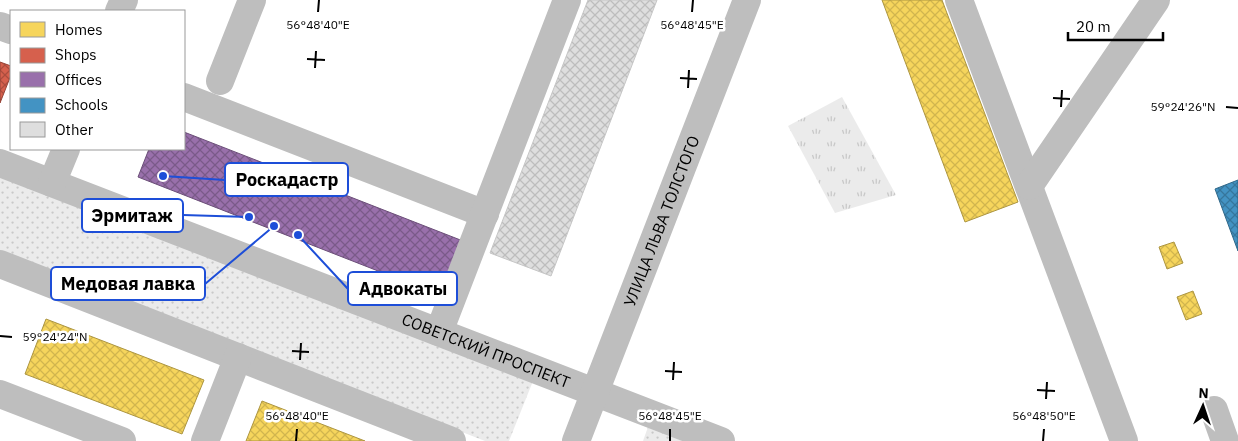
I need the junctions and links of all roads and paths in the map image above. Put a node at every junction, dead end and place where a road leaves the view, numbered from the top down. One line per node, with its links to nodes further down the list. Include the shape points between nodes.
1 (252, 0): 6 (street)
2 (567, 0): 12 (street)
3 (747, 0): 16 (street, УЛИЦА ЛЬВА ТОЛСТОГО)
4 (959, 0): 11 (street)
5 (1156, 0): 11 (street)
6 (220, 81)
7 (185, 97): 12 (street)
8 (66, 150): 10 (street)
9 (0, 163): 10 (street, СОВЕТСКИЙ ПРОСПЕКТ)
10 (52, 183): 14 (street, СОВЕТСКИЙ ПРОСПЕКТ)
11 (1029, 186): 24 (street)
12 (485, 214): 14 (street)
13 (0, 264): 15 (street)
14 (439, 332): 16 (street, СОВЕТСКИЙ ПРОСПЕКТ)
15 (238, 357): 20 (street); 21 (street)
16 (595, 392): 22 (street, УЛИЦА ЛЬВА ТОЛСТОГО); 23 (street, СОВЕТСКИЙ ПРОСПЕКТ)
17 (0, 394): 19 (street)
18 (1214, 410): 25 (street)
19 (122, 441)
20 (205, 441)
21 (452, 441)
22 (576, 441)
23 (721, 441)
24 (1124, 441)
25 (1225, 441)

